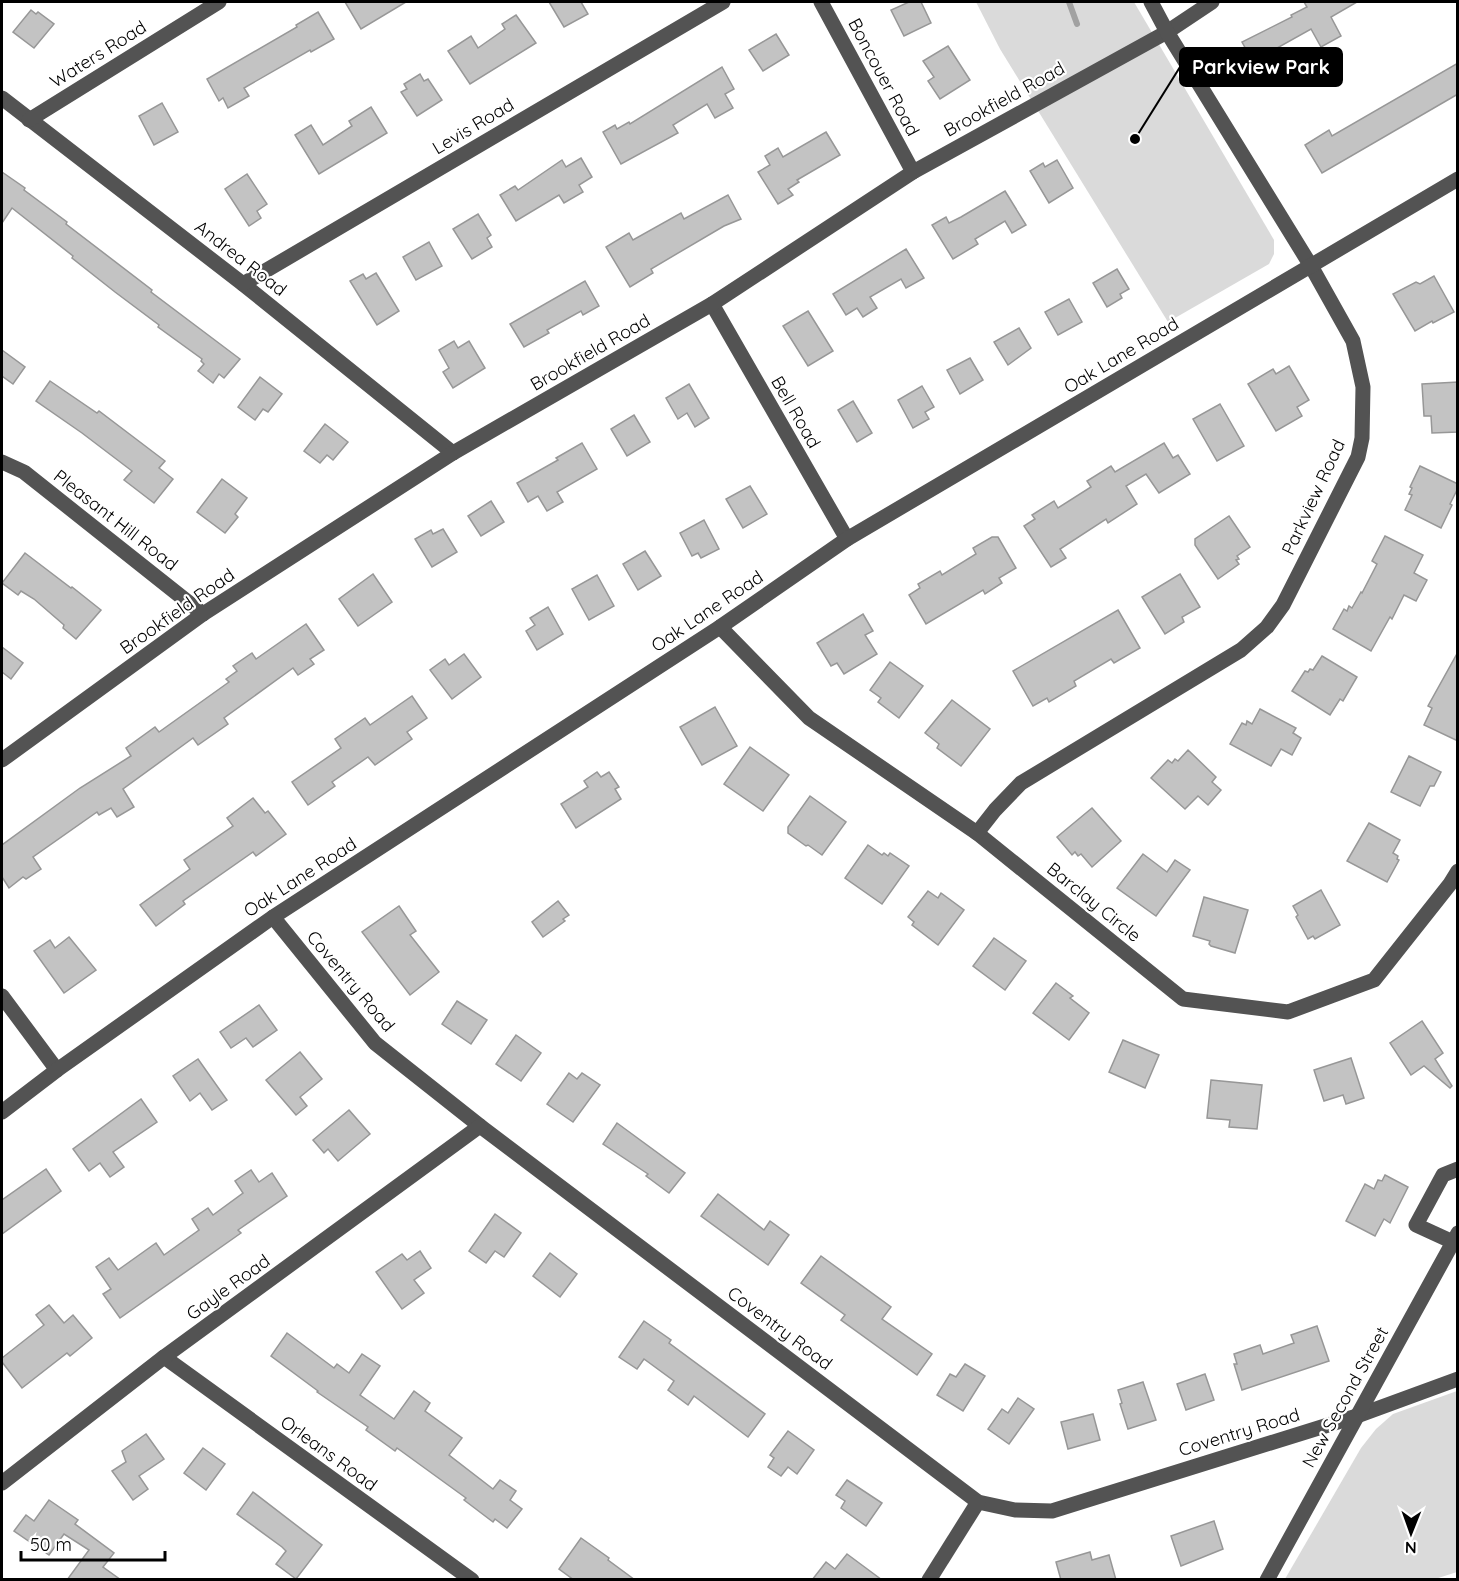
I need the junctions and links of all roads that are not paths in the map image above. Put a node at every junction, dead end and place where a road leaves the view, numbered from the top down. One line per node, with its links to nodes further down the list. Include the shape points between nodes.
1 (219, 2): 8 (street, Waters Road)
2 (723, 2): 12 (street, Levis Road)
3 (821, 2): 9 (street, Boncouer Road)
4 (1151, 2): 6 (street, Parkview Road)
5 (1212, 2): 6 (street, Brookfield Road)
6 (1167, 32): 9 (street, Brookfield Road); 11 (street, Parkview Road)
7 (2, 98): 8 (street, Andrea Road)
8 (29, 120): 12 (street, Andrea Road)
9 (913, 172): 13 (street, Brookfield Road)
10 (1458, 179): 11 (street, Oak Lane Road)
11 (1311, 266): 16 (street, Oak Lane Road); 20 (street, Parkview Road, via 1353,341 1363,387 1362,438 1358,457 1283,605 1267,627 1241,650 1021,783)
12 (243, 284): 14 (street, Andrea Road)
13 (712, 304): 14 (street, Brookfield Road); 16 (street, Bell Road)
14 (453, 453): 17 (street, Brookfield Road)
15 (2, 462): 17 (street, Pleasant Hill Road, via 24,472)
16 (847, 539): 18 (street, Oak Lane Road)
17 (203, 614): 19 (street, Brookfield Road)
18 (720, 627): 20 (street, Barclay Circle, via 809,718); 22 (street, Oak Lane Road)
19 (2, 760)
20 (978, 833): 21 (street, Barclay Circle, via 1183,999 1288,1012 1374,980)
21 (1458, 872)
22 (273, 917): 24 (street, Oak Lane Road); 26 (street, Coventry Road, via 375,1043)
23 (2, 996): 24 (street)
24 (57, 1070): 25 (street, Oak Lane Road)
25 (2, 1112)
26 (480, 1126): 29 (street, Gayle Road); 33 (street, Coventry Road)
27 (1458, 1169): 28 (street, via 1443,1175 1416,1225)
28 (1455, 1238): 31 (street, New Second Street)
29 (164, 1357): 32 (street, Gayle Road); 34 (street, Orleans Road)
30 (1458, 1379): 31 (street, Coventry Road)
31 (1357, 1416): 33 (street, Coventry Road, via 1052,1511 1015,1510); 36 (street, New Second Street)
32 (2, 1483)
33 (978, 1502): 35 (street)
34 (472, 1580)
35 (929, 1580)
36 (1267, 1580)

